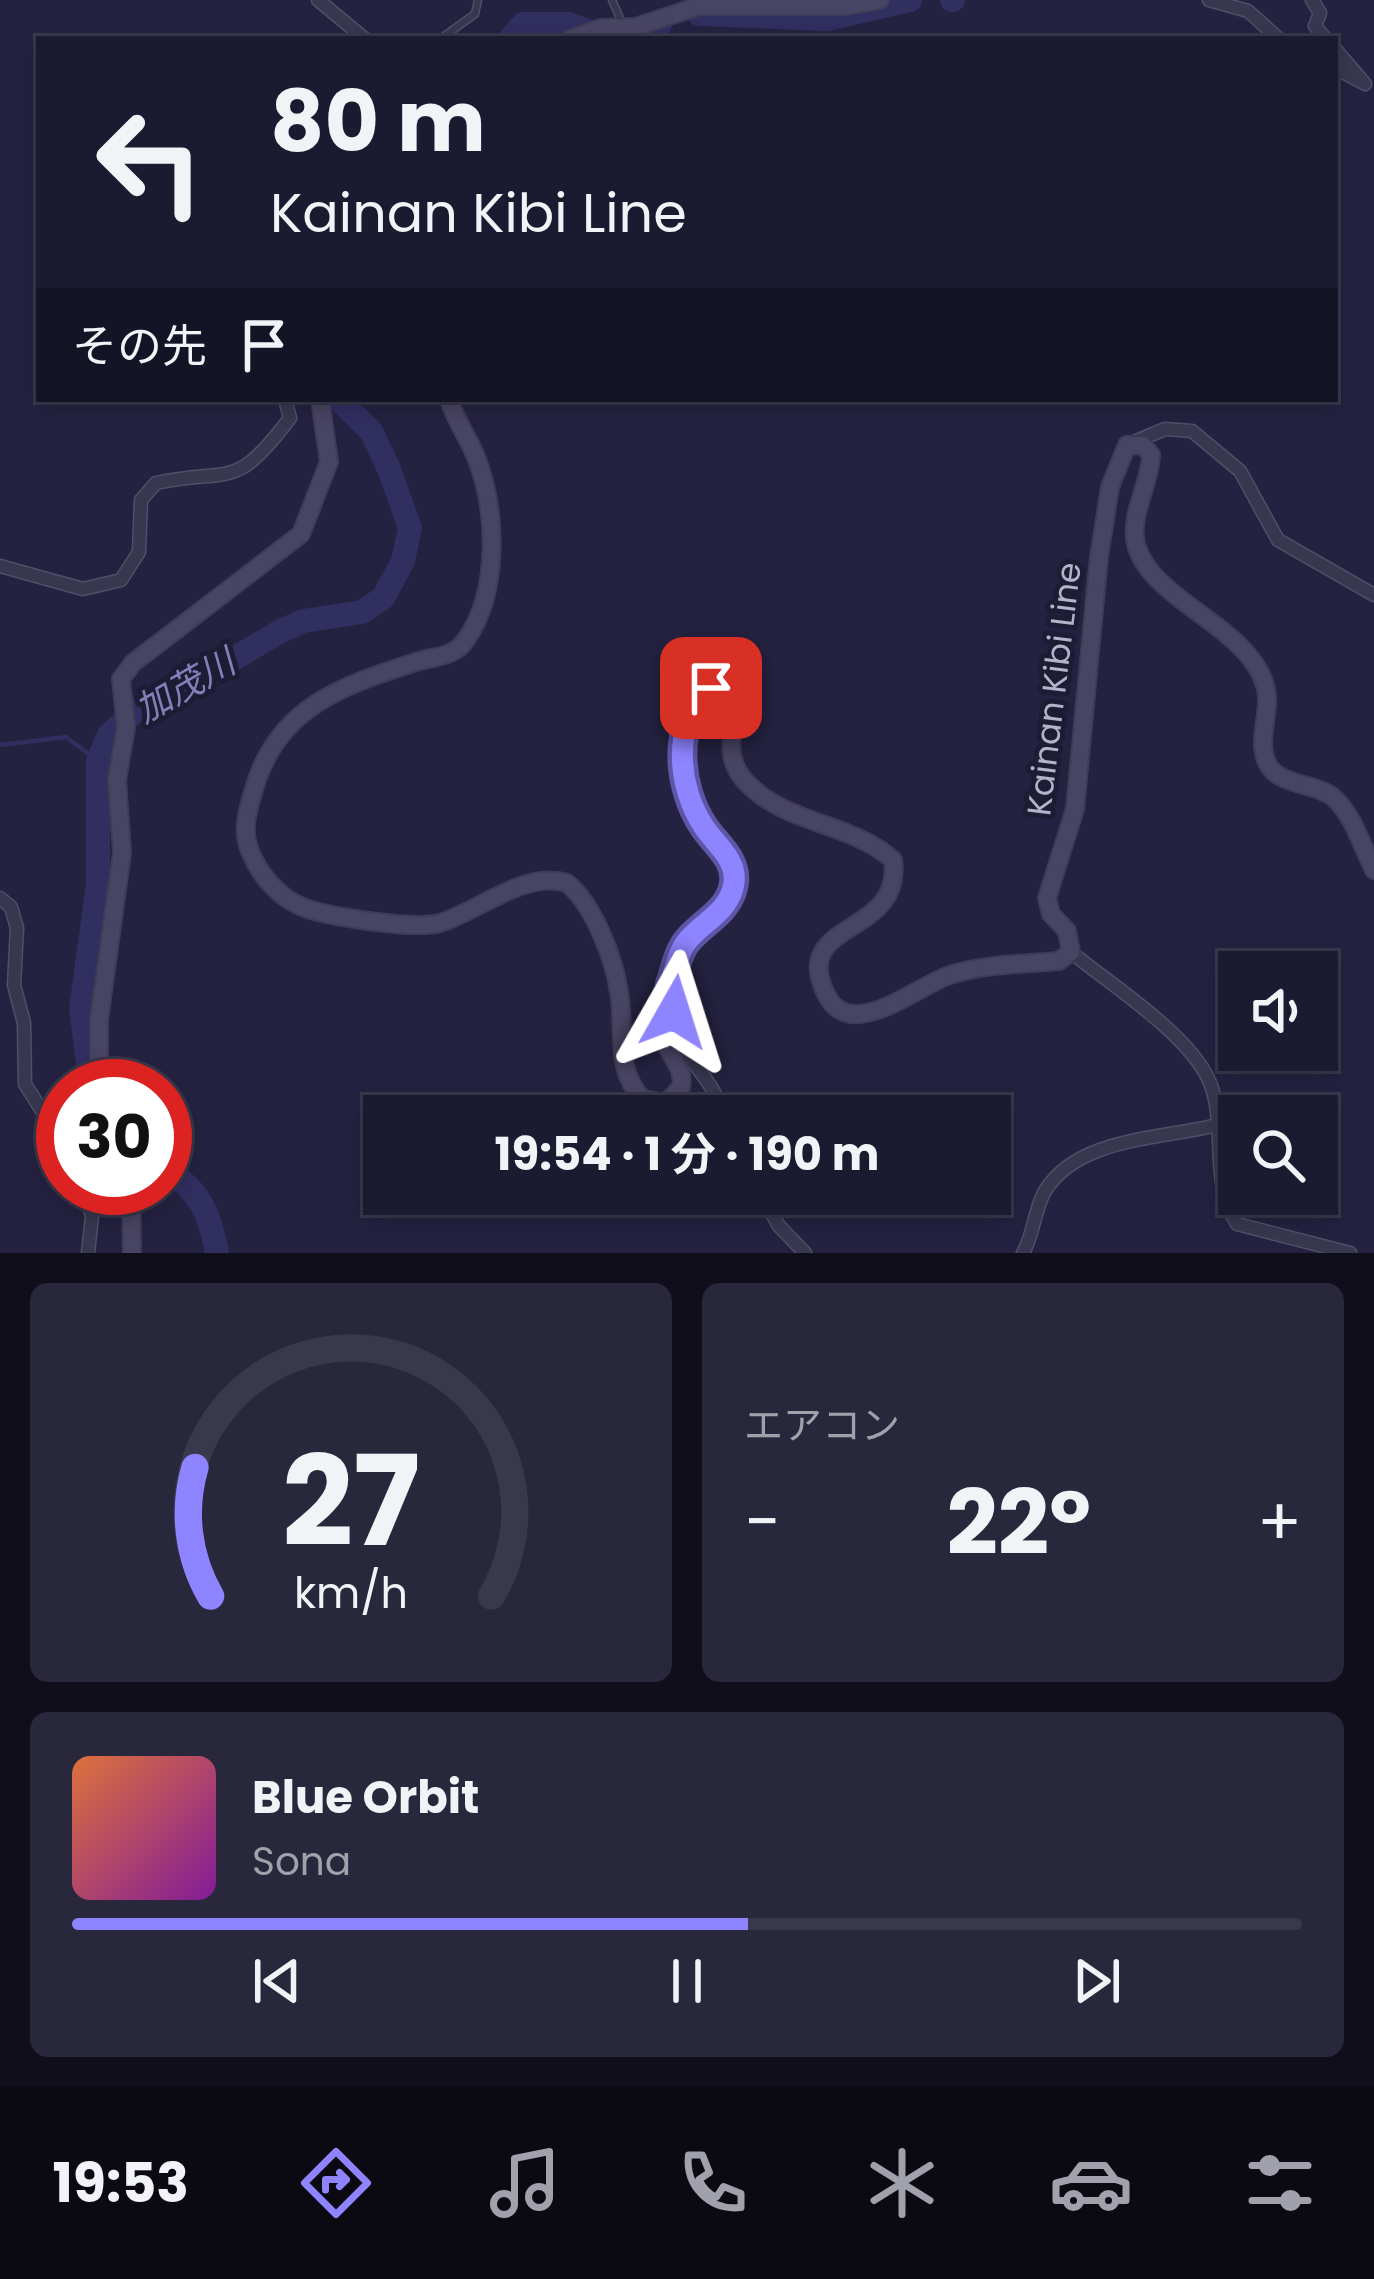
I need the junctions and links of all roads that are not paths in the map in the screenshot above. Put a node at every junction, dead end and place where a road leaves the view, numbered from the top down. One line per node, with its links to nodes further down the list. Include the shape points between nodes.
1 (318, 0): 8 (street)
2 (478, 0): 9 (lane, via 475,14)
3 (612, 0): 7 (lane)
4 (880, 0): 7 (main road, via 699,6)
5 (1209, 0): 11 (street, via 1248,11)
6 (1312, 0): 12 (street)
7 (624, 28): 10 (main road)
8 (361, 36)
9 (444, 36)
10 (576, 36)
11 (1276, 36)
12 (1324, 36)
13 (1338, 52): 14 (street, via 1365,84)
14 (1338, 70)
15 (286, 402): 19 (street, via 290,418 239,471 156,483 141,500 139,552 121,580 83,589)
16 (320, 402): 25 (main road, via 329,462 301,534 124,671 122,854)
17 (449, 402): 24 (main road, via 478,465 492,540 469,634 452,652 293,716 258,773 245,826 250,852 275,889 302,907 415,925 538,881 567,883 586,906 618,985 626,1076 653,1103 675,1098 682,1082 660,1030)
18 (1127, 445): 20 (street, via 1165,429 1192,431 1240,471 1278,540); 21 (main road, via 1143,445 1151,455 1134,526 1149,572 1256,668 1266,687 1268,765 1330,794); 23 (main road, Kainan Kibi Line, via 1103,534 1075,808 1047,898)
19 (0, 566)
20 (1374, 595)
21 (1374, 870)
22 (0, 898): 27 (street, via 17,928 14,985 25,1023 25,1084)
23 (1071, 952): 24 (main road, via 1060,961 949,975 890,1007 861,1013 832,1005 815,973 819,954 877,912 890,895 893,860 795,815 740,776 727,745 735,706 724,687 700,696 682,743 689,796 735,877 731,896 686,941); 28 (street, via 1200,1063)
24 (670, 984): 26 (street, via 676,1031)
25 (99, 1059)
26 (717, 1095)
27 (36, 1101)
28 (1216, 1125): 35 (street, via 1104,1148 1063,1170 1043,1195); 36 (street, via 1223,1203 1237,1224)
29 (92, 1215): 32 (street)
30 (131, 1215): 33 (main road)
31 (772, 1215): 34 (street)
32 (88, 1253)
33 (132, 1253)
34 (805, 1253)
35 (1023, 1253)
36 (1350, 1253)

